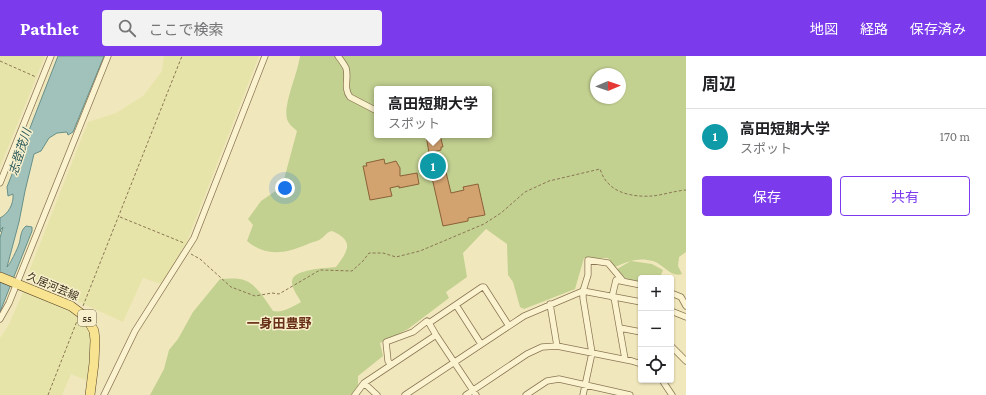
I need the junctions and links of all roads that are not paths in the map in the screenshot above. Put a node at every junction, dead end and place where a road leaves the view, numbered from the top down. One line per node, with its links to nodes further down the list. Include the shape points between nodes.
1 (51, 56): 6 (street)
2 (108, 56): 9 (street)
3 (265, 56): 40 (street, via 194,238 135,331)
4 (338, 56): 5 (street, via 346,68 346,90 350,97)
5 (374, 109)
6 (0, 182)
7 (0, 277): 9 (main road, 久居河芸線 / 55)
8 (623, 281): 10 (street); 11 (street, via 608,263 588,260 588,275); 13 (street, via 616,280)
9 (16, 284): 20 (street); 39 (main road, 久居河芸線 / 55, via 71,306 87,318 94,331 95,356)
10 (638, 284)
11 (583, 291): 13 (street); 15 (street); 29 (street)
12 (674, 294): 17 (street, via 681,298)
13 (613, 297): 14 (street); 23 (street)
14 (638, 301)
15 (550, 304): 22 (street); 27 (street)
16 (456, 305): 21 (street); 22 (street, via 484,287); 26 (street)
17 (686, 306)
18 (674, 312): 19 (street)
19 (686, 317)
20 (0, 319)
21 (429, 323): 25 (street); 34 (street, via 427,321 413,332 386,342 388,361)
22 (509, 326): 26 (street)
23 (620, 328): 24 (street); 30 (street)
24 (638, 331)
25 (436, 336): 32 (street); 34 (street)
26 (481, 344): 32 (street)
27 (557, 346): 29 (street); 38 (street, via 542,347 528,354)
28 (672, 347): 31 (street)
29 (592, 353): 30 (street); 37 (street)
30 (625, 359): 33 (street)
31 (686, 361)
32 (454, 362): 38 (street); 43 (street)
33 (638, 363)
34 (391, 365): 35 (street)
35 (364, 382): 41 (street); 42 (street)
36 (664, 383): 48 (street)
37 (585, 385): 45 (street, via 559,380 547,381); 46 (street); 47 (street)
38 (475, 393): 44 (street)
39 (90, 395)
40 (104, 395)
41 (355, 395)
42 (377, 395)
43 (405, 395)
44 (466, 395)
45 (526, 395)
46 (583, 395)
47 (630, 395)
48 (672, 395)

